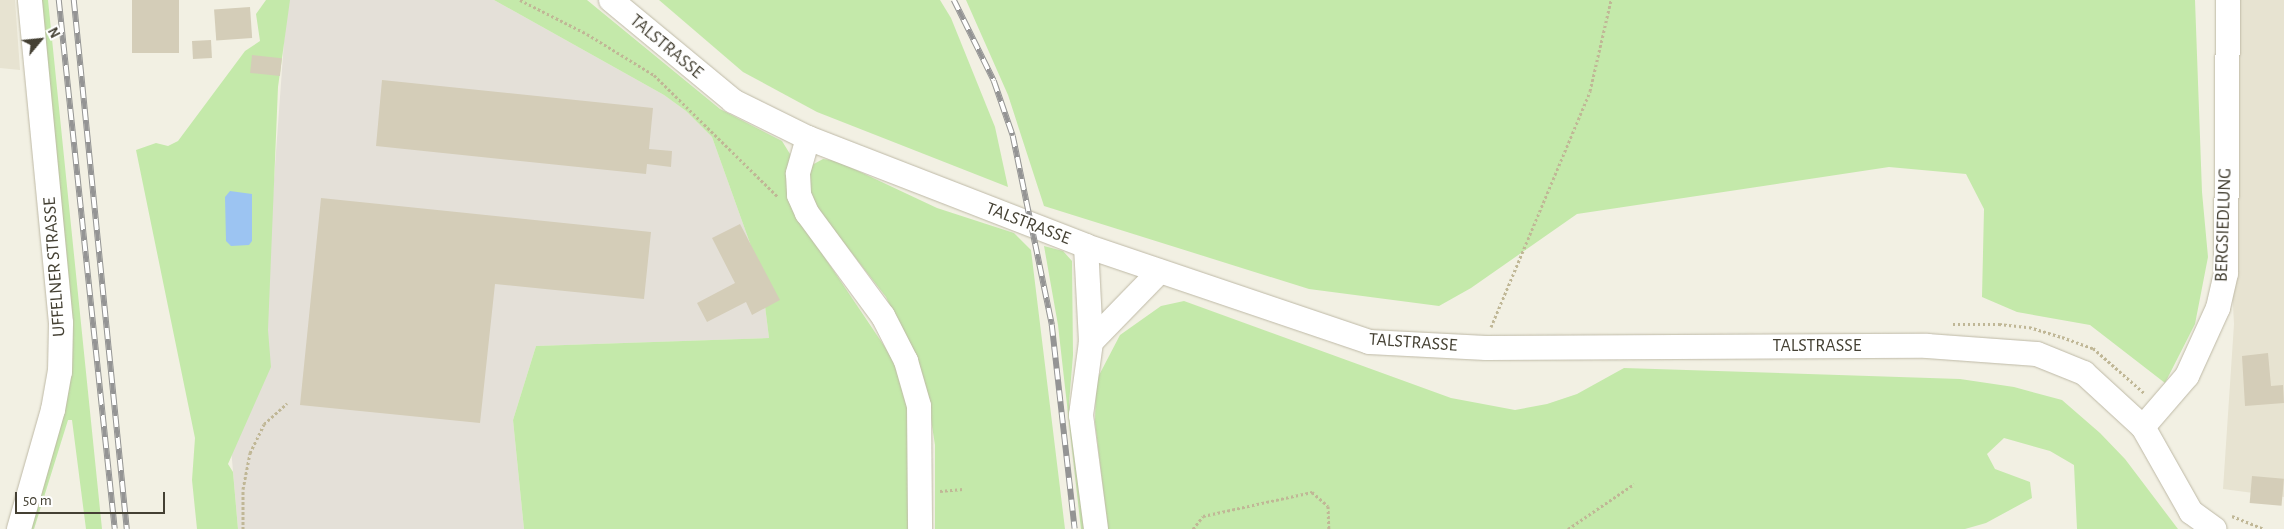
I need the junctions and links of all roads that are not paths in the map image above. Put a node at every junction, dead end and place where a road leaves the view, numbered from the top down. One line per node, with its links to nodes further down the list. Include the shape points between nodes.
1 (30, 0): 10 (street, UFFELNER STRASSE, via 61,323 60,372 54,410)
2 (611, 0): 4 (street, TALSTRASSE, via 733,101)
3 (2228, 0): 8 (street, BERGSIEDLUNG, via 2226,273 2218,308 2186,376)
4 (808, 138): 5 (street, TALSTRASSE); 11 (street, via 798,174 799,195 807,213 884,316 906,361 919,406)
5 (1086, 246): 6 (street, TALSTRASSE); 7 (street)
6 (1158, 272): 7 (street); 8 (street, TALSTRASSE, via 1369,342 1486,334 1927,346 2037,354 2084,373)
7 (1091, 342): 12 (street, via 1081,415)
8 (2150, 419): 9 (street, TALSTRASSE, via 2191,512)
9 (2221, 521)
10 (19, 529)
11 (920, 529)
12 (1096, 529)

